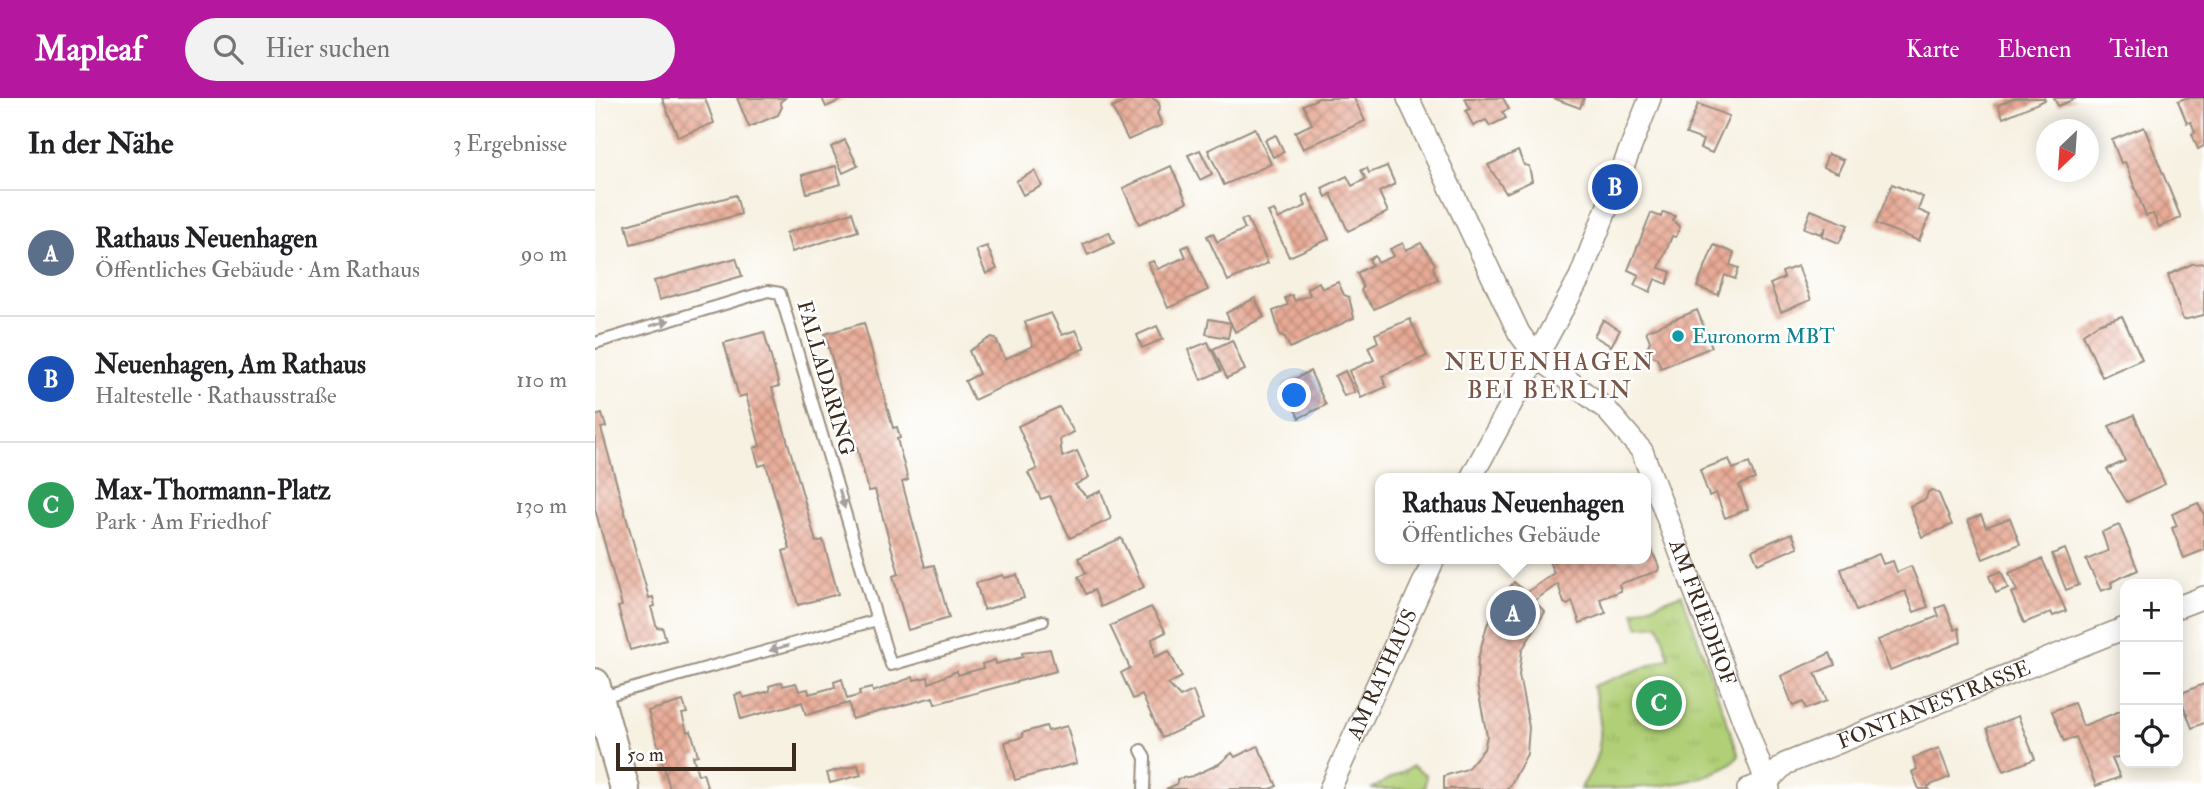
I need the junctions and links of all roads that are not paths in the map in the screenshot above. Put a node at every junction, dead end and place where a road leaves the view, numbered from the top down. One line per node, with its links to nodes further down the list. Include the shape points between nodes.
1 (1408, 98): 4 (street, AM FRIEDHOF, via 1518,333)
2 (1650, 98): 4 (street, via 1580,277)
3 (595, 343): 11 (lane, FALLADARING, one-way to 11, via 768,291 780,293)
4 (1536, 356): 5 (street); 6 (street, AM FRIEDHOF, via 1606,409 1641,451)
5 (1474, 473)
6 (1649, 473)
7 (1651, 479): 16 (street, AM FRIEDHOF)
8 (1432, 564): 19 (street, AM RATHAUS)
9 (2204, 597): 10 (street)
10 (2183, 605)
11 (877, 620): 12 (lane, FALLADARING, via 891,665); 14 (lane, one-way to 14)
12 (1043, 621)
13 (2120, 630): 16 (street, FONTANESTRASSE, via 1784,764)
14 (597, 691): 17 (main road)
15 (1141, 750): 18 (lane, via 1146,758)
16 (1761, 787)
17 (625, 789)
18 (1144, 789)
19 (1330, 789)

